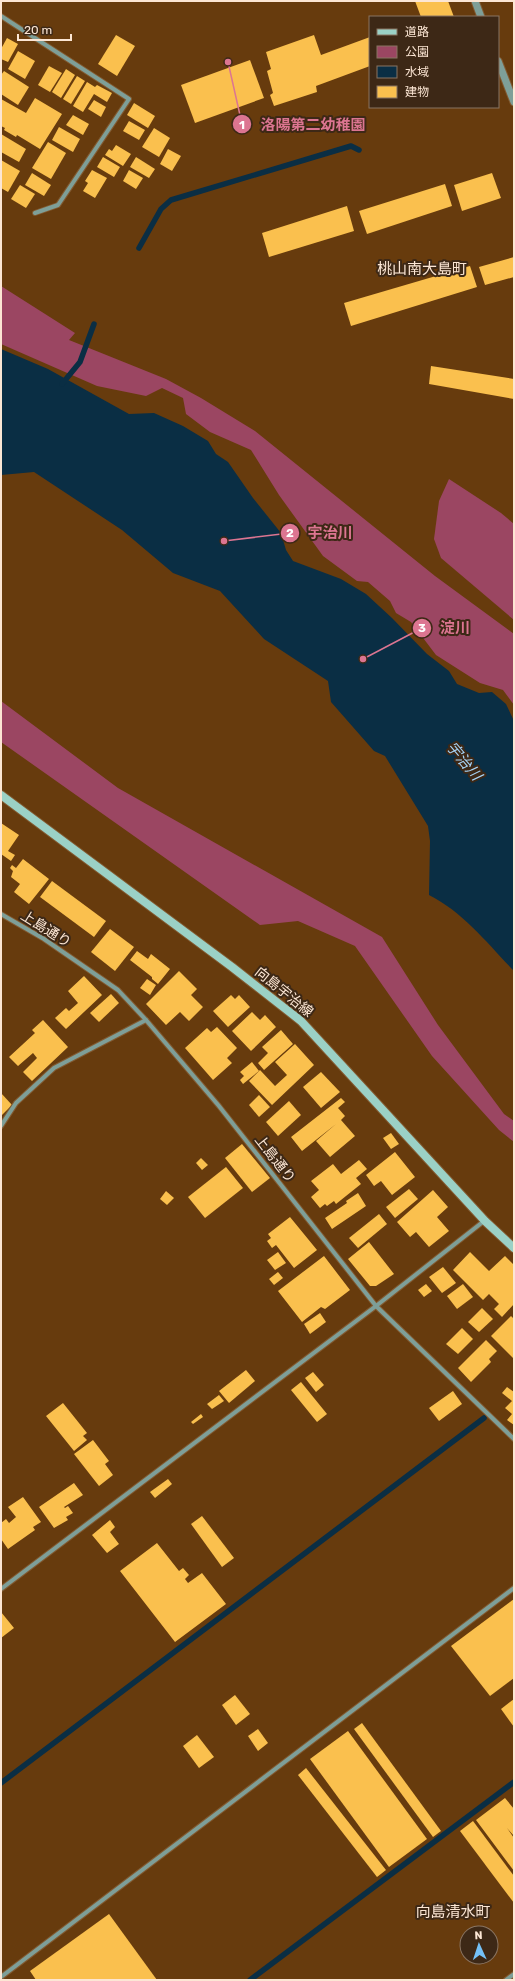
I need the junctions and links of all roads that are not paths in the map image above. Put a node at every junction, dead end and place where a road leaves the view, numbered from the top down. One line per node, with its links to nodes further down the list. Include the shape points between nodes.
1 (475, 1): 3 (street)
2 (1, 16): 6 (street, via 129,99 58,205)
3 (481, 16)
4 (499, 63): 5 (street)
5 (514, 102)
6 (35, 213)
7 (1, 795): 11 (main road, 向島宇治線, via 301,1021)
8 (1, 914): 9 (street, 上島通り, via 44,939 118,990)
9 (146, 1020): 10 (street, via 54,1068 16,1103); 13 (street, 上島通り, via 219,1106)
10 (1, 1126)
11 (485, 1220): 12 (main road, 向島宇治線); 13 (street)
12 (514, 1248)
13 (376, 1306): 14 (street, 上島通り); 16 (street)
14 (514, 1439)
15 (514, 1588): 18 (street)
16 (1, 1589)
17 (514, 1974): 19 (street)
18 (1, 1977)
19 (506, 1980)

